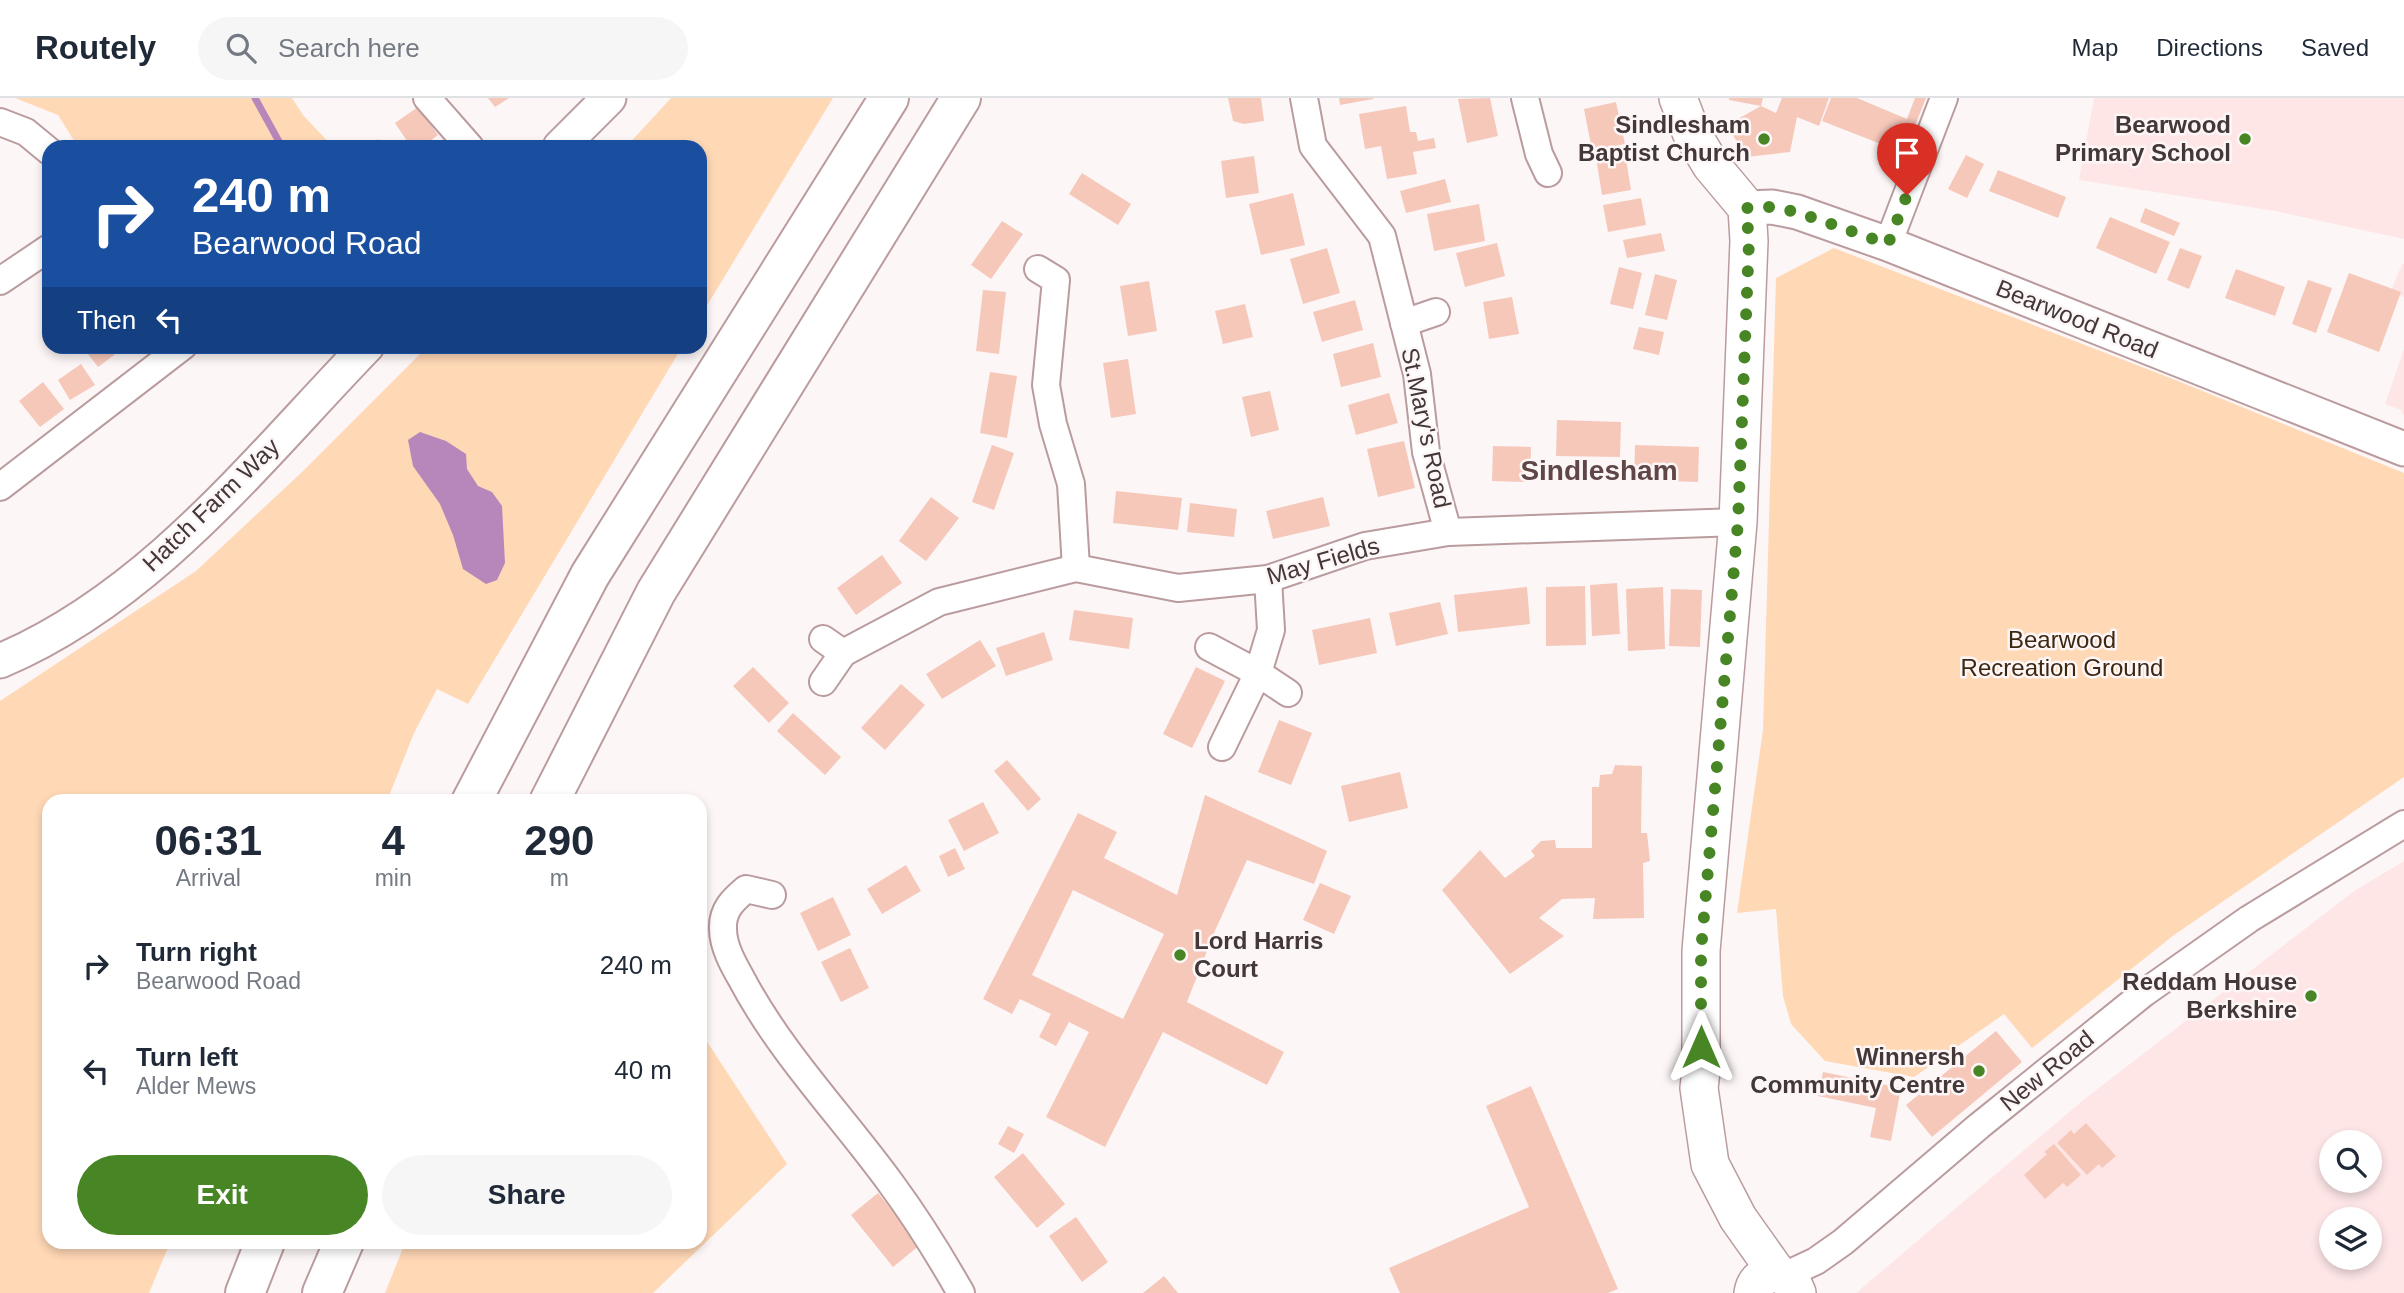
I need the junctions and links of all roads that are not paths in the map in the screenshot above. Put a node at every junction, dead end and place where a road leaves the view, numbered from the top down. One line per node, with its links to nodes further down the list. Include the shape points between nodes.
1 (426, 98): 10 (street)
2 (609, 98): 11 (street)
3 (889, 98): 35 (highway, via 590,575)
4 (961, 98): 36 (highway, via 656,592)
5 (1304, 98): 20 (street, St.Mary's Road, via 1313,146 1382,236)
6 (1525, 98): 13 (street)
7 (1678, 98): 14 (main road, via 1711,165)
8 (1944, 98): 15 (street)
9 (0, 121): 12 (street)
10 (464, 140)
11 (567, 140)
12 (42, 145)
13 (1535, 163)
14 (1746, 208): 15 (street, Bearwood Road, via 1797,212); 25 (main road, via 1749,241)
15 (1888, 244): 23 (street, Bearwood Road)
16 (42, 253): 18 (street)
17 (1055, 270): 27 (street, via 1046,385 1052,424 1071,484)
18 (0, 281)
19 (1436, 312): 20 (street, St.Mary's Road)
20 (1404, 323): 26 (street, St.Mary's Road, via 1417,374 1426,452)
21 (172, 354): 24 (street)
22 (359, 354): 30 (street, Hatch Farm Way, via 195,526 81,619)
23 (2404, 449)
24 (3, 479)
25 (1738, 522): 26 (street, May Fields); 41 (main road, via 1701,951 1699,1088 1710,1164)
26 (1448, 532): 28 (street, May Fields, via 1365,546)
27 (1076, 568): 28 (street, May Fields, via 1178,588); 32 (street, May Fields, via 939,602 833,646)
28 (1268, 579): 31 (street, via 1271,630)
29 (1209, 647): 31 (street)
30 (0, 661)
31 (1258, 673): 33 (street); 34 (street)
32 (824, 682)
33 (1288, 693)
34 (1222, 747)
35 (475, 794)
36 (553, 794)
37 (2404, 824): 41 (street, New Road, via 2249,919 2144,993 1843,1242)
38 (772, 895): 44 (street, via 746,889 728,904 723,929 730,959 755,1006 892,1184)
39 (262, 1249): 42 (highway)
40 (341, 1249): 43 (highway)
41 (1778, 1285)
42 (245, 1293)
43 (322, 1293)
44 (961, 1293)

